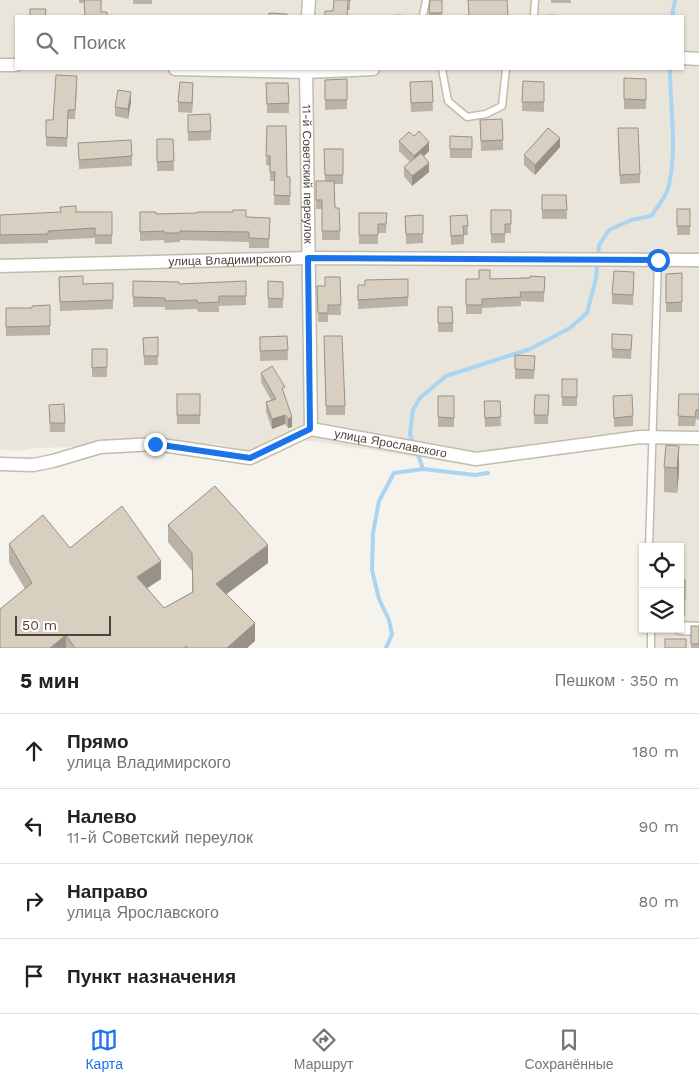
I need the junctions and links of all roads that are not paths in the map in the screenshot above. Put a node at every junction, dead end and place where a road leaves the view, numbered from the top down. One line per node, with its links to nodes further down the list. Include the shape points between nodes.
1 (309, 0): 4 (street)
2 (426, 0): 5 (lane)
3 (535, 0): 6 (lane)
4 (308, 15)
5 (423, 15)
6 (534, 15)
7 (684, 58): 8 (street)
8 (699, 59)
9 (0, 64): 10 (street)
10 (15, 65)
11 (306, 70): 14 (street, 11-й Советский переулок)
12 (442, 70): 13 (lane, via 448,101 467,117 486,114 502,106)
13 (506, 70)
14 (308, 258): 15 (street, улица Владимирского); 17 (street, улица Владимирского); 18 (street, 11-й Советский переулок)
15 (658, 260): 16 (street, улица Владимирского); 19 (lane)
16 (699, 260)
17 (0, 266)
18 (310, 429): 19 (street, улица Ярославского, via 476,460); 21 (street, via 250,458 155,444 100,447 33,465)
19 (652, 437): 20 (street, улица Ярославского); 22 (lane)
20 (699, 438)
21 (0, 464)
22 (649, 543)
23 (684, 628): 24 (street)
24 (699, 628)
25 (651, 633): 26 (lane)
26 (651, 648)

